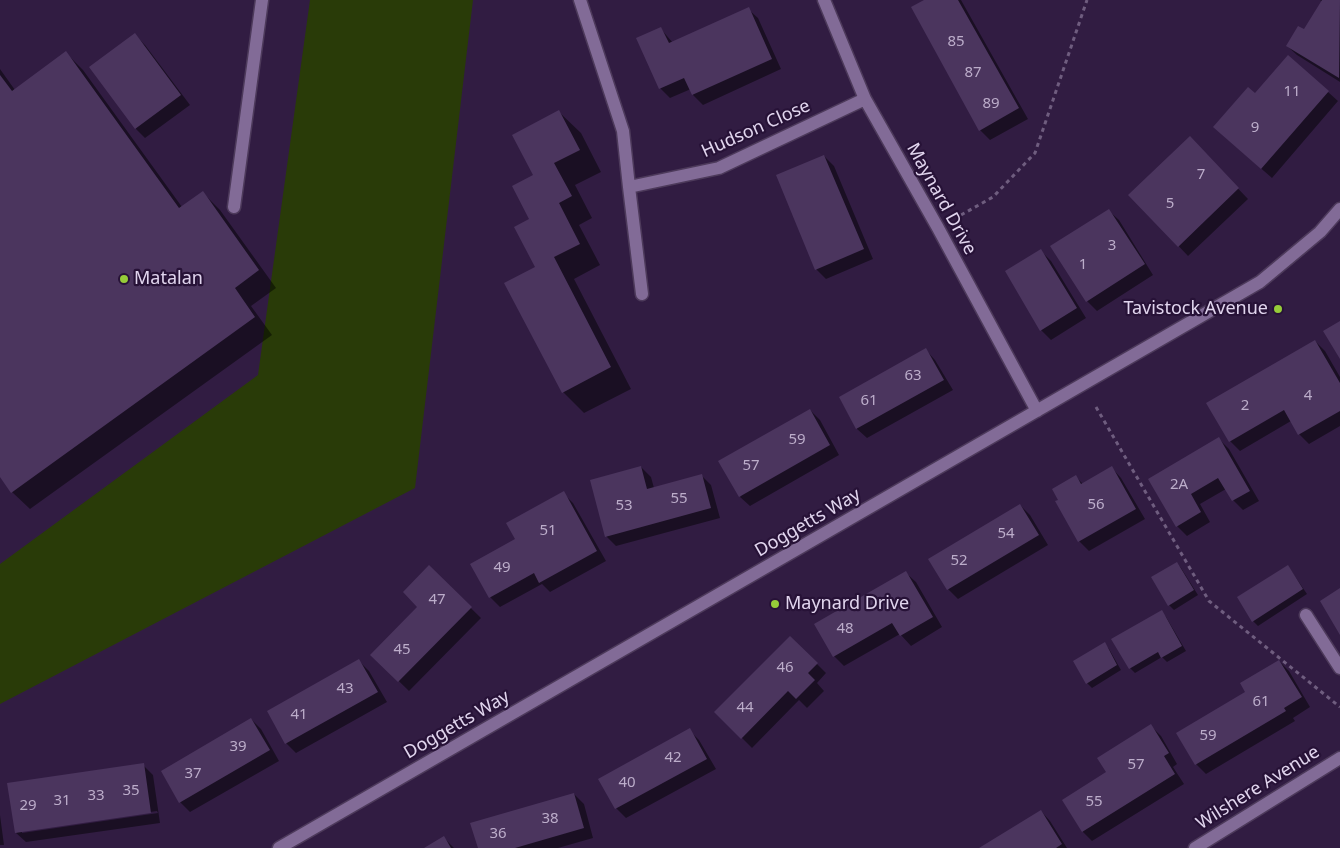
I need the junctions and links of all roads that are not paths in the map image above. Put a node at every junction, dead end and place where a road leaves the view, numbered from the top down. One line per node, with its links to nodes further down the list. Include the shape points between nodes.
1 (262, 0): 6 (street)
2 (580, 0): 5 (street, via 623,131)
3 (824, 0): 4 (street, Maynard Drive)
4 (865, 100): 5 (street, Hudson Close, via 719,168); 9 (street, Maynard Drive)
5 (629, 187): 8 (street)
6 (234, 207)
7 (1340, 209): 9 (street, Doggetts Way, via 1320,232 1260,282)
8 (642, 294)
9 (1037, 411): 13 (street, Doggetts Way)
10 (1306, 615): 11 (street)
11 (1340, 668)
12 (1340, 758): 14 (street, Wilshere Avenue)
13 (279, 848)
14 (1196, 848)

